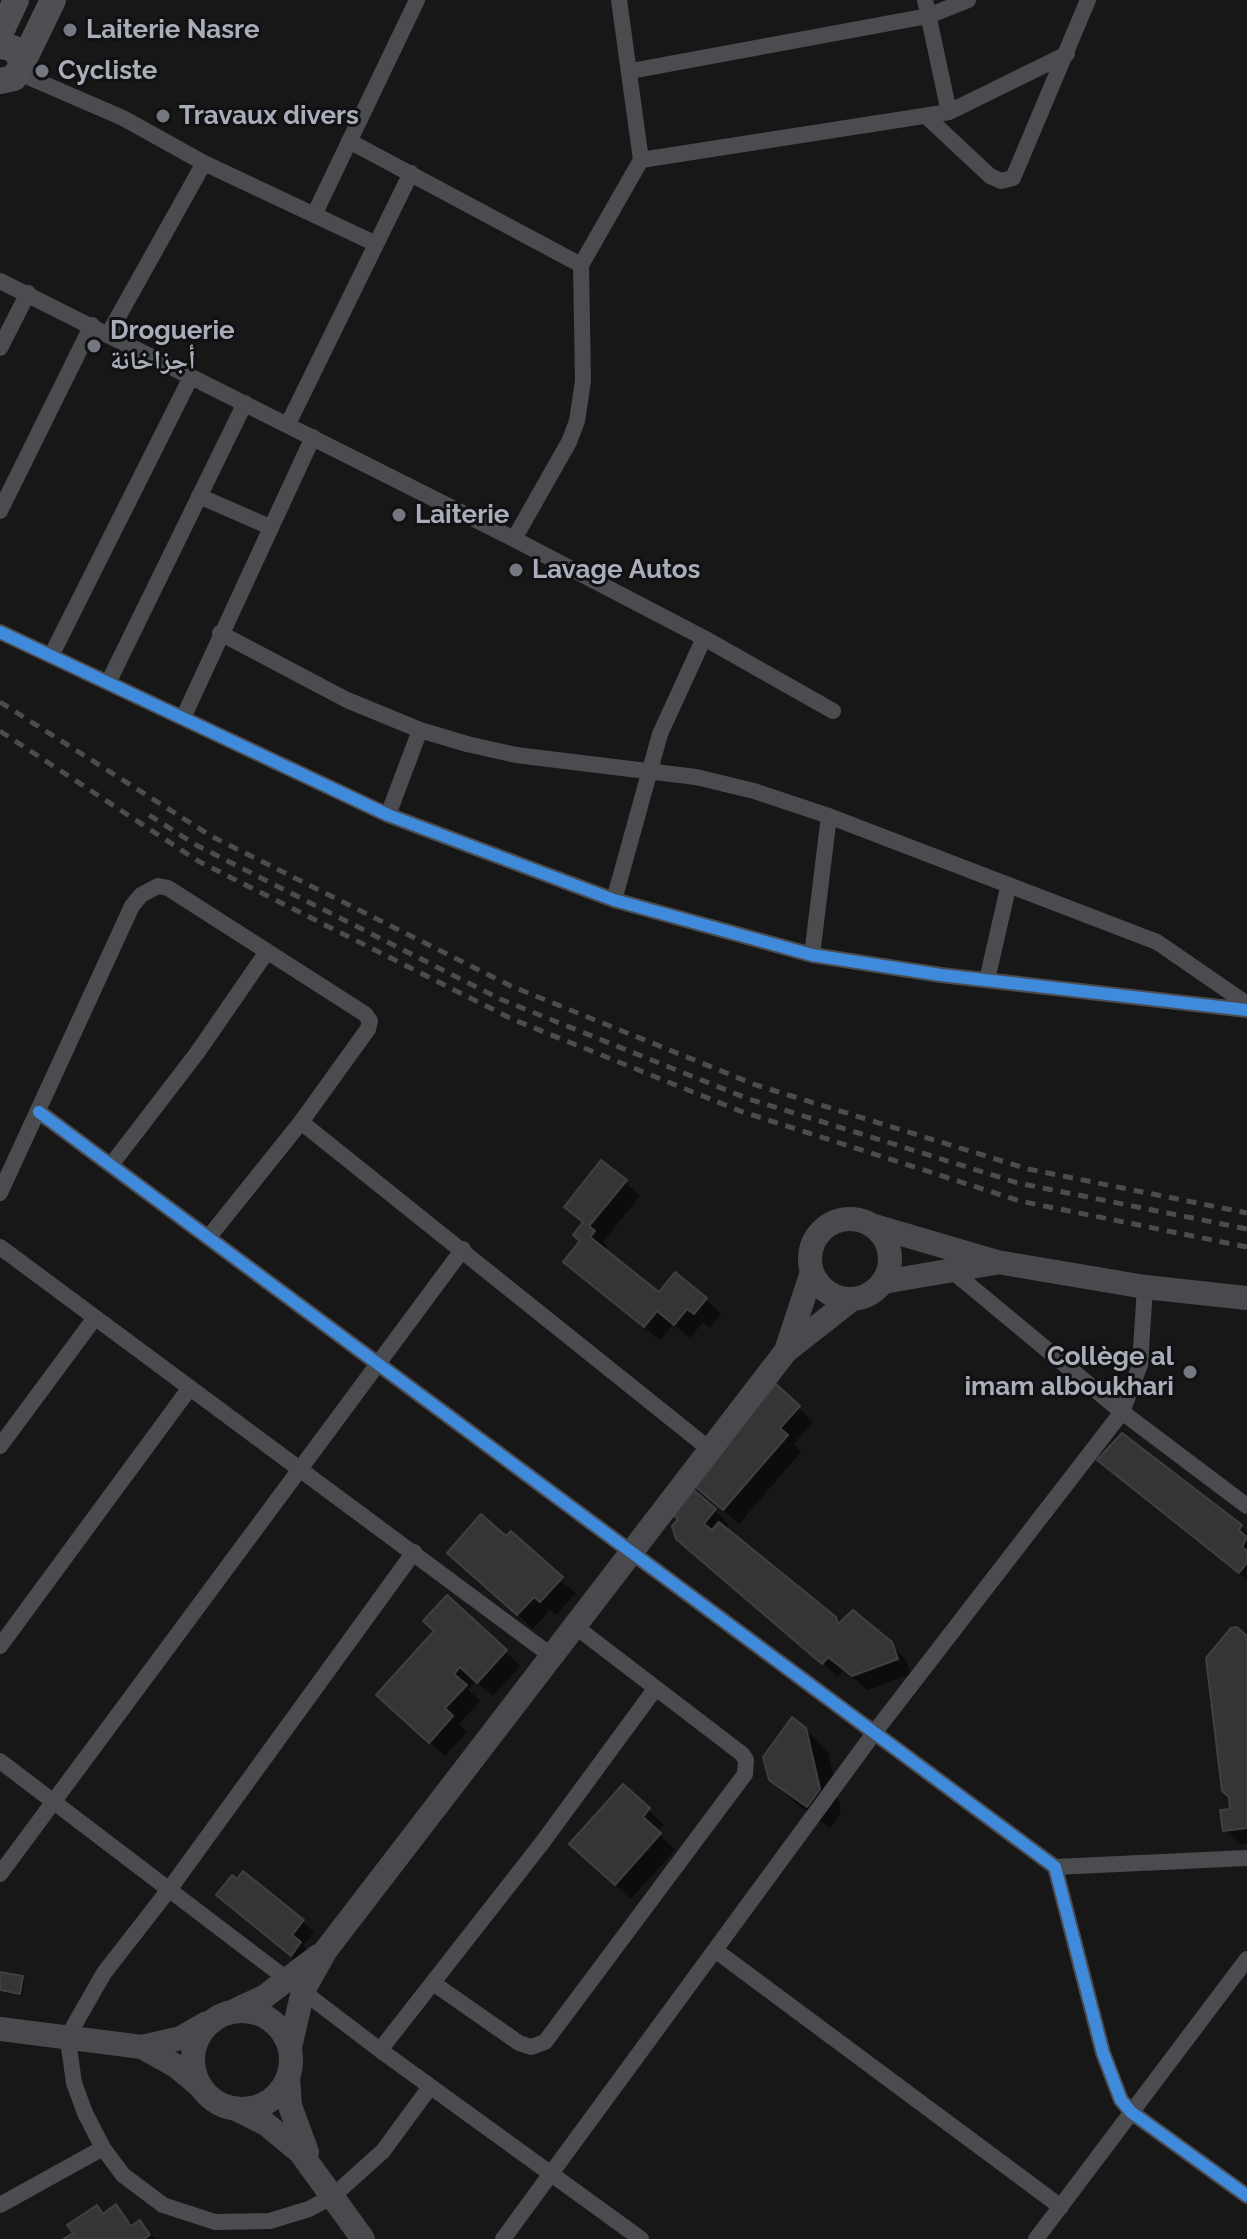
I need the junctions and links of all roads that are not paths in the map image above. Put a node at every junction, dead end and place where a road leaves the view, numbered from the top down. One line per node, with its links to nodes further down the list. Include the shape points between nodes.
1 (16, 0): 8 (main road)
2 (53, 0): 12 (main road)
3 (417, 0): 16 (street)
4 (619, 0): 11 (street)
5 (968, 0): 7 (street)
6 (1088, 0): 10 (street)
7 (927, 8): 11 (street); 14 (street)
8 (0, 34)
9 (0, 46): 12 (main road, via 13,48)
10 (1067, 54): 14 (street); 15 (street, via 1017,172 1008,181 990,176)
11 (631, 71): 17 (street)
12 (13, 74): 13 (main road); 18 (street, via 123,118)
13 (0, 103)
14 (949, 112): 15 (street)
15 (927, 117): 17 (street)
16 (349, 141): 19 (street); 20 (street)
17 (641, 160): 22 (street)
18 (204, 163): 20 (street); 26 (street)
19 (411, 173): 21 (street); 22 (street)
20 (315, 213): 21 (street)
21 (374, 243): 30 (street)
22 (581, 265): 35 (street, via 583,381 577,421)
23 (0, 281): 24 (street)
24 (28, 293): 25 (street); 27 (street)
25 (92, 325): 26 (street); 33 (street)
26 (109, 333): 28 (street)
27 (0, 348)
28 (191, 377): 29 (street); 39 (street)
29 (245, 403): 30 (street); 32 (street)
30 (288, 424): 31 (street)
31 (313, 437): 34 (street); 35 (street)
32 (199, 496): 34 (street); 40 (street)
33 (0, 511)
34 (270, 527): 37 (street)
35 (514, 539): 38 (street)
36 (0, 632): 39 (street)
37 (220, 633): 42 (street); 43 (street, via 347,700)
38 (704, 638): 41 (street); 44 (street)
39 (51, 656): 40 (street)
40 (108, 683): 42 (street)
41 (833, 711)
42 (183, 718): 45 (street)
43 (420, 730): 44 (street, via 516,755); 45 (street)
44 (649, 769): 46 (street, via 754,791); 48 (street)
45 (388, 815): 48 (street)
46 (829, 816): 47 (street); 50 (street)
47 (1008, 888): 51 (street); 52 (street, via 1157,942)
48 (614, 900): 50 (street)
49 (266, 953): 54 (street, via 168,888 149,889 132,906); 55 (street, via 370,1021); 56 (street)
50 (812, 955): 51 (street)
51 (987, 980): 53 (street)
52 (1247, 1004)
53 (1247, 1010)
54 (39, 1112): 56 (street); 57 (street)
55 (301, 1122): 59 (street); 61 (street)
56 (111, 1165): 59 (street)
57 (0, 1193)
58 (871, 1225): 62 (street); 64 (street, via 845,1219 825,1227 810,1250); 65 (street, via 884,1238 890,1255)
59 (208, 1238): 71 (street)
60 (0, 1247): 69 (street)
61 (463, 1249): 71 (street); 75 (street)
62 (997, 1262): 63 (street); 66 (street)
63 (951, 1270): 65 (street); 73 (street)
64 (812, 1272): 68 (street, via 826,1292); 70 (street)
65 (883, 1282): 68 (street, via 872,1293)
66 (1145, 1287): 67 (street); 73 (street, via 1140,1365)
67 (1247, 1298)
68 (851, 1300): 70 (street)
69 (94, 1319): 72 (street); 74 (street)
70 (786, 1351): 75 (street)
71 (379, 1364): 76 (street); 78 (street)
72 (189, 1389): 76 (street); 81 (street)
73 (1122, 1412): 77 (street); 84 (street)
74 (0, 1446)
75 (708, 1448): 78 (street)
76 (301, 1469): 79 (street); 86 (street)
77 (1247, 1506)
78 (633, 1551): 80 (street); 84 (street)
79 (414, 1552): 82 (street); 90 (street)
80 (576, 1627): 82 (street); 83 (street)
81 (0, 1646)
82 (553, 1657): 94 (street)
83 (655, 1689): 93 (street); 93 (street, via 742,1754 747,1767 552,2036 526,2046)
84 (874, 1733): 88 (street); 91 (street)
85 (0, 1761): 86 (street)
86 (52, 1800): 89 (street); 90 (street)
87 (1247, 1858): 88 (street)
88 (1055, 1867): 106 (street, via 1108,2073)
89 (0, 1874)
90 (171, 1887): 94 (street); 98 (street, via 104,1973)
91 (715, 1950): 109 (street); 113 (street)
92 (1247, 1959): 106 (street)
93 (433, 1983): 101 (street)
94 (295, 1986): 95 (street); 100 (street); 101 (street)
95 (236, 2010): 96 (street); 100 (street, via 266,2017)
96 (212, 2020): 99 (street, via 181,2038); 104 (street, via 193,2052)
97 (0, 2029): 98 (street)
98 (69, 2038): 99 (street); 107 (street, via 78,2097)
99 (142, 2047): 104 (street)
100 (290, 2047): 102 (street)
101 (380, 2050): 103 (street)
102 (288, 2077): 105 (street, via 267,2102); 108 (street, via 290,2106)
103 (430, 2087): 109 (street); 110 (street, via 383,2151)
104 (202, 2089): 105 (street)
105 (234, 2108): 108 (street, via 284,2137)
106 (1131, 2112): 111 (street); 113 (street)
107 (103, 2148): 112 (street); 114 (street, via 123,2175 152,2199)
108 (315, 2169): 110 (street)
109 (551, 2173): 116 (street); 117 (street)
110 (333, 2196): 114 (street, via 309,2209); 115 (street)
111 (1247, 2196)
112 (0, 2205)
113 (1061, 2207): 118 (street)
114 (229, 2231)
115 (363, 2239)
116 (503, 2239)
117 (641, 2239)
118 (1036, 2239)

